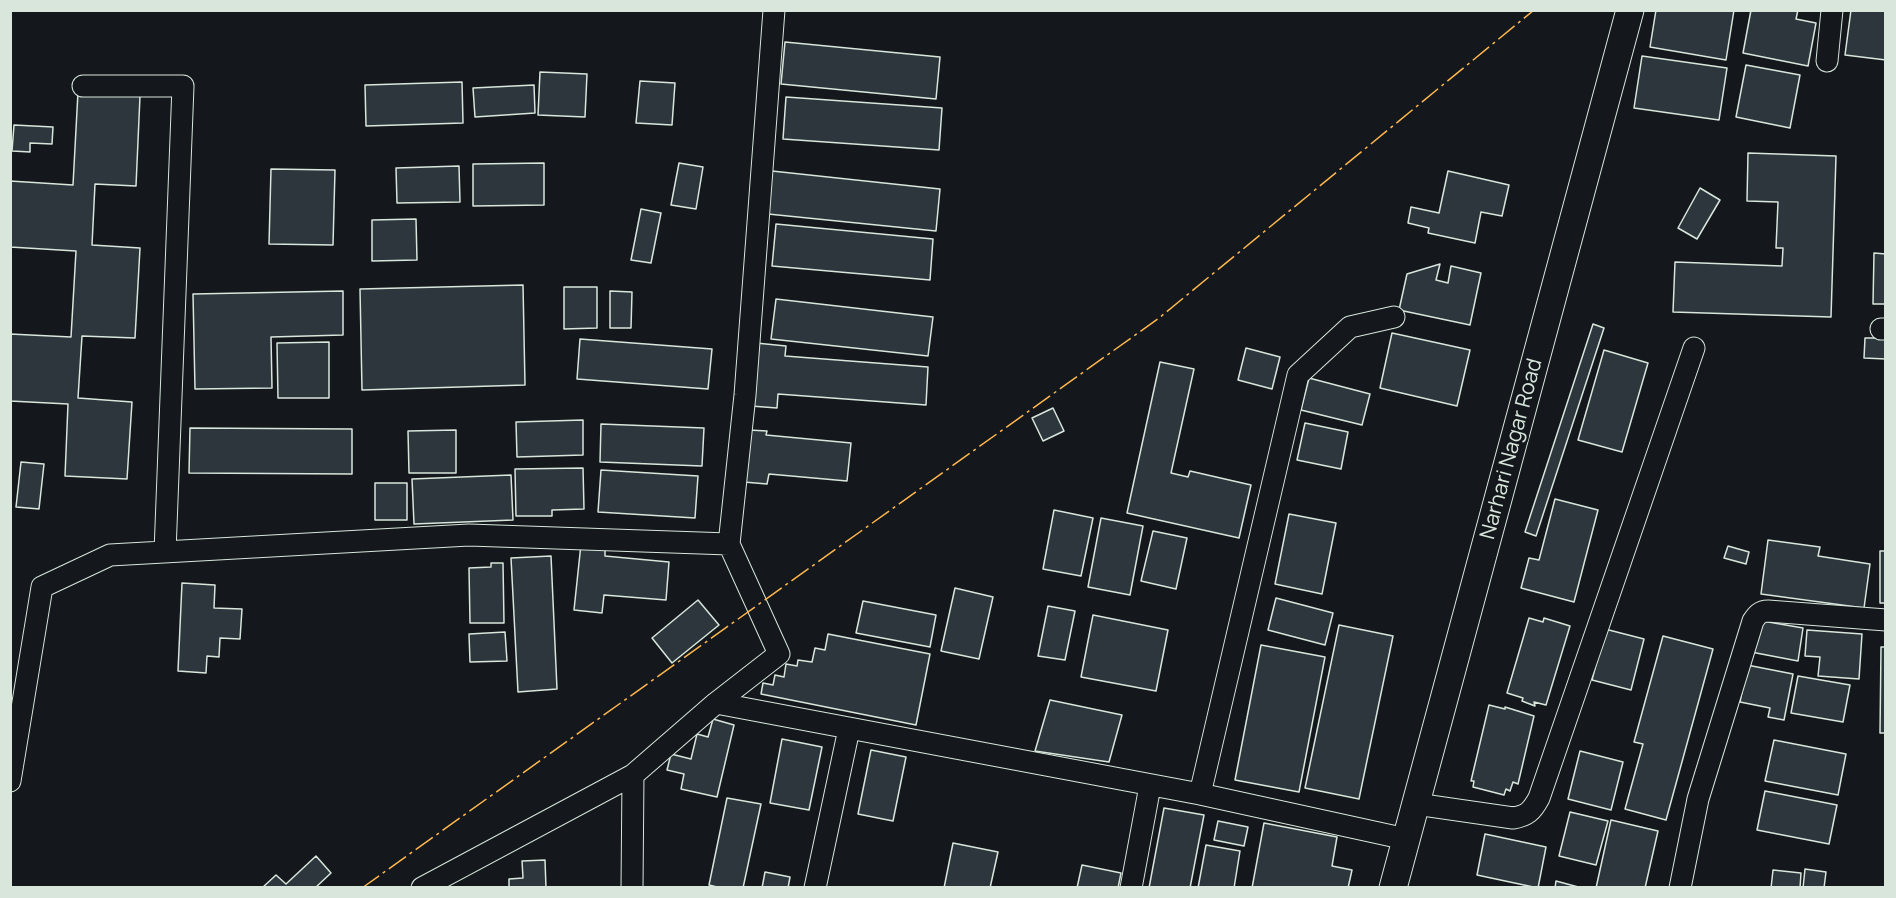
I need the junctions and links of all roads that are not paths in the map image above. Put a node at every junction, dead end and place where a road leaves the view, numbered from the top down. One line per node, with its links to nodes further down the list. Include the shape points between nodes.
1 (774, 10): 8 (street, via 745,395)
2 (1832, 10): 4 (street)
3 (1631, 11): 17 (street, Narhari Nagar Road)
4 (1827, 61)
5 (83, 86): 9 (street, via 183,86)
6 (1394, 317): 16 (street, via 1350,327 1298,375)
7 (1694, 348): 17 (street, via 1533,809 1524,817 1513,818)
8 (729, 544): 9 (street, via 469,535); 11 (street, via 779,654)
9 (165, 552): 14 (street, via 110,555 42,587)
10 (1886, 620): 24 (street, via 1768,611 1757,614 1701,788)
11 (716, 703): 12 (street); 13 (street)
12 (849, 729): 15 (street); 21 (street)
13 (633, 775): 19 (street); 20 (street)
14 (10, 781)
15 (1150, 786): 16 (street); 22 (street)
16 (1200, 794): 18 (street)
17 (1416, 804): 18 (street, Narhari Nagar Road)
18 (1406, 839): 23 (street, Narhari Nagar Road)
19 (422, 888)
20 (632, 888)
21 (815, 888)
22 (1131, 888)
23 (1393, 888)
24 (1680, 888)

